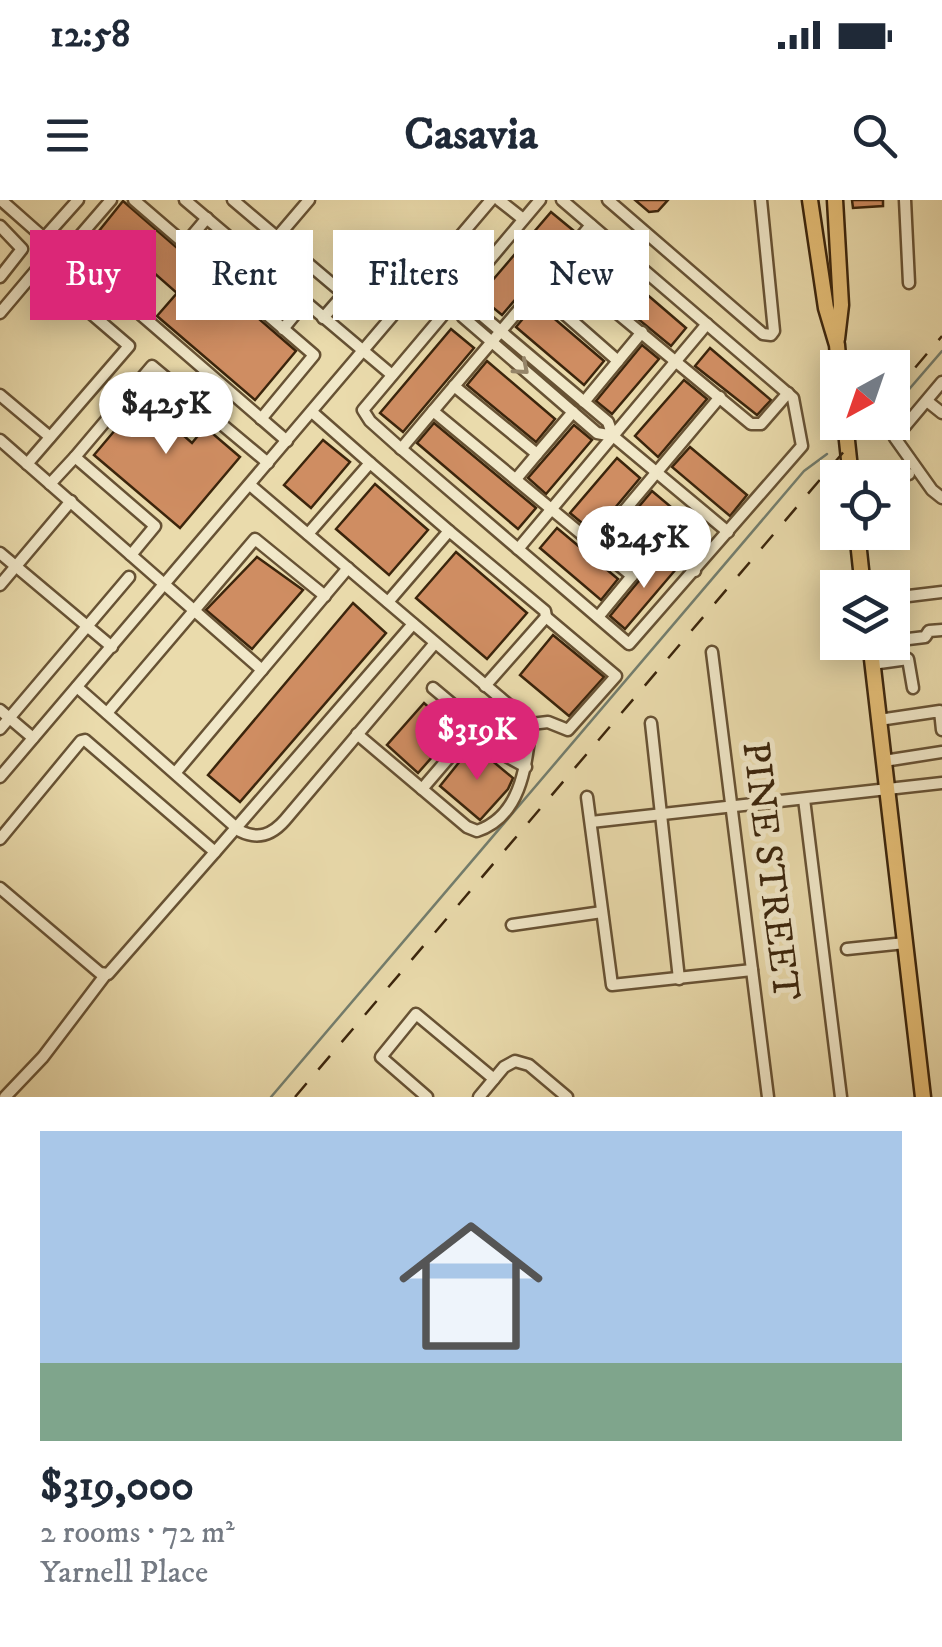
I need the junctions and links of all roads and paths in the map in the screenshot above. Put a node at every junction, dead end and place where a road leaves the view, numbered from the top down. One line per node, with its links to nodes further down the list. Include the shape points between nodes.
1 (78, 200): 15 (street, via 44,238)
2 (111, 200): 65 (street, via 73,244 73,256)
3 (134, 200): 26 (street)
4 (185, 200): 16 (street)
5 (233, 200): 22 (street)
6 (309, 200): 23 (street)
7 (495, 200): 17 (street); 24 (street)
8 (540, 200): 17 (street)
9 (562, 200): 18 (street)
10 (608, 200): 11 (street, via 771,335)
11 (761, 200)
12 (810, 200): 48 (main road)
13 (834, 200): 48 (main road)
14 (905, 200): 30 (street)
15 (3, 207)
16 (207, 218): 20 (street); 21 (street)
17 (523, 219): 27 (street)
18 (591, 225): 25 (street); 43 (street)
19 (0, 226): 29 (street, via 22,249)
20 (197, 230)
21 (221, 230)
22 (268, 230)
23 (284, 230)
24 (468, 230)
25 (587, 230)
26 (176, 236)
27 (494, 253)
28 (313, 268): 34 (street, via 344,294)
29 (0, 277)
30 (909, 283)
31 (313, 309): 34 (street)
32 (0, 313): 67 (street, via 38,268 128,346)
33 (514, 315): 45 (street)
34 (324, 318): 50 (street)
35 (275, 320): 44 (street)
36 (290, 320): 44 (street)
37 (390, 320): 50 (street)
38 (437, 320): 53 (street)
39 (466, 320): 47 (street)
40 (487, 320): 45 (street)
41 (571, 320): 52 (street)
42 (627, 320): 46 (street)
43 (707, 324): 51 (street); 56 (street)
44 (284, 328): 65 (street, via 314,355)
45 (500, 331): 47 (street); 59 (street)
46 (642, 332): 51 (street); 52 (street)
47 (491, 342): 55 (street); 62 (street, one-way to 62)
48 (837, 345): 49 (main road)
49 (837, 350)
50 (363, 352): 53 (street); 63 (street)
51 (677, 360): 58 (street); 66 (street)
52 (618, 361): 59 (street)
53 (392, 374): 70 (street, via 364,410)
54 (942, 382): 60 (street)
55 (454, 386): 61 (street); 71 (street)
56 (788, 394): 58 (street, via 756,426); 85 (street, via 802,446)
57 (0, 395): 67 (street)
58 (720, 397): 76 (street)
59 (582, 400): 62 (street); 66 (street, via 608,422)
60 (927, 400): 64 (street); 80 (street, via 895,438)
61 (433, 410): 70 (street); 77 (street)
62 (572, 411): 66 (street); 71 (street)
63 (312, 412): 69 (street); 73 (street)
64 (942, 414)
65 (261, 418): 69 (street)
66 (613, 436): 76 (street); 82 (street)
67 (50, 437): 74 (street)
68 (0, 440): 74 (street)
69 (287, 441): 75 (street)
70 (401, 448): 89 (street)
71 (537, 454): 77 (street)
72 (74, 457): 75 (street, via 152,366); 78 (street); 91 (street, via 154,526)
73 (370, 463): 84 (street); 86 (street)
74 (28, 464): 78 (street)
75 (268, 464): 79 (street)
76 (656, 472): 83 (street); 85 (street)
77 (516, 479): 82 (street)
78 (50, 484): 81 (street)
79 (250, 485): 86 (street); 98 (street)
80 (942, 498)
81 (71, 501): 91 (street); 92 (street)
82 (552, 509): 88 (street); 89 (street)
83 (624, 511): 87 (street); 88 (street)
84 (448, 531): 102 (street); 104 (street)
85 (728, 532): 94 (street)
86 (308, 534): 93 (street)
87 (660, 542): 94 (street); 95 (street)
88 (594, 545): 95 (street)
89 (518, 548): 105 (street)
90 (0, 553): 92 (street)
91 (131, 555): 98 (street)
92 (15, 566): 97 (street); 107 (street)
93 (348, 568): 100 (street); 102 (street)
94 (695, 570): 105 (street, via 629,644)
95 (632, 576): 105 (street)
96 (129, 577): 107 (street)
97 (0, 584)
98 (164, 586): 103 (street); 111 (street)
99 (942, 592): 101 (street)
100 (325, 596): 103 (street, via 255,539); 115 (street)
101 (910, 596)
102 (388, 602): 106 (street)
103 (192, 611): 115 (street); 122 (street)
104 (546, 617): 116 (street); 126 (street, via 616,676 568,730)
105 (598, 617)
106 (413, 624): 110 (street); 145 (street)
107 (88, 626): 111 (street); 123 (street)
108 (942, 630): 109 (street)
109 (910, 639)
110 (434, 642): 116 (street); 130 (street)
111 (112, 646): 117 (street)
112 (712, 652): 142 (street, PINE STREET)
113 (872, 660): 114 (main road)
114 (872, 664): 119 (street, via 908,658); 124 (main road)
115 (262, 670): 135 (street)
116 (486, 686): 120 (street)
117 (76, 687): 122 (street); 131 (street)
118 (434, 688): 127 (street)
119 (912, 688)
120 (500, 698): 126 (street); 127 (street)
121 (0, 710): 123 (street)
122 (106, 713): 135 (street)
123 (10, 718): 128 (street); 131 (street)
124 (879, 720): 129 (street, via 940,711); 133 (main road)
125 (650, 722): 143 (street)
126 (531, 724): 134 (street)
127 (475, 728): 134 (street, via 497,752); 138 (street)
128 (0, 729)
129 (942, 730)
130 (358, 734): 138 (street); 145 (street, via 278,828 255,836)
131 (33, 738): 136 (street)
132 (942, 752): 133 (street)
133 (884, 761): 139 (main road)
134 (526, 767): 138 (street, via 514,798 478,832)
135 (176, 772): 145 (street)
136 (0, 777)
137 (942, 783): 139 (street)
138 (422, 789)
139 (887, 789): 141 (street); 151 (main road)
140 (587, 797): 144 (street)
141 (804, 799): 142 (street); 162 (street)
142 (732, 807): 143 (street); 153 (street, PINE STREET)
143 (662, 815): 144 (street); 155 (street)
144 (591, 822): 149 (street)
145 (236, 828): 147 (street)
146 (0, 839): 147 (street, via 85,740)
147 (215, 852): 154 (street)
148 (0, 888): 154 (street)
149 (602, 912): 150 (street); 155 (street, via 612,986)
150 (512, 925)
151 (905, 943): 152 (street); 163 (main road)
152 (847, 949)
153 (752, 970): 155 (street); 161 (street, PINE STREET)
154 (106, 974): 157 (street)
155 (679, 978)
156 (494, 1080): 158 (street, via 416,1014 381,1056); 159 (street); 160 (street, via 508,1064 525,1062)
157 (5, 1097)
158 (427, 1097)
159 (479, 1097)
160 (567, 1097)
161 (768, 1097)
162 (841, 1097)
163 (923, 1097)

